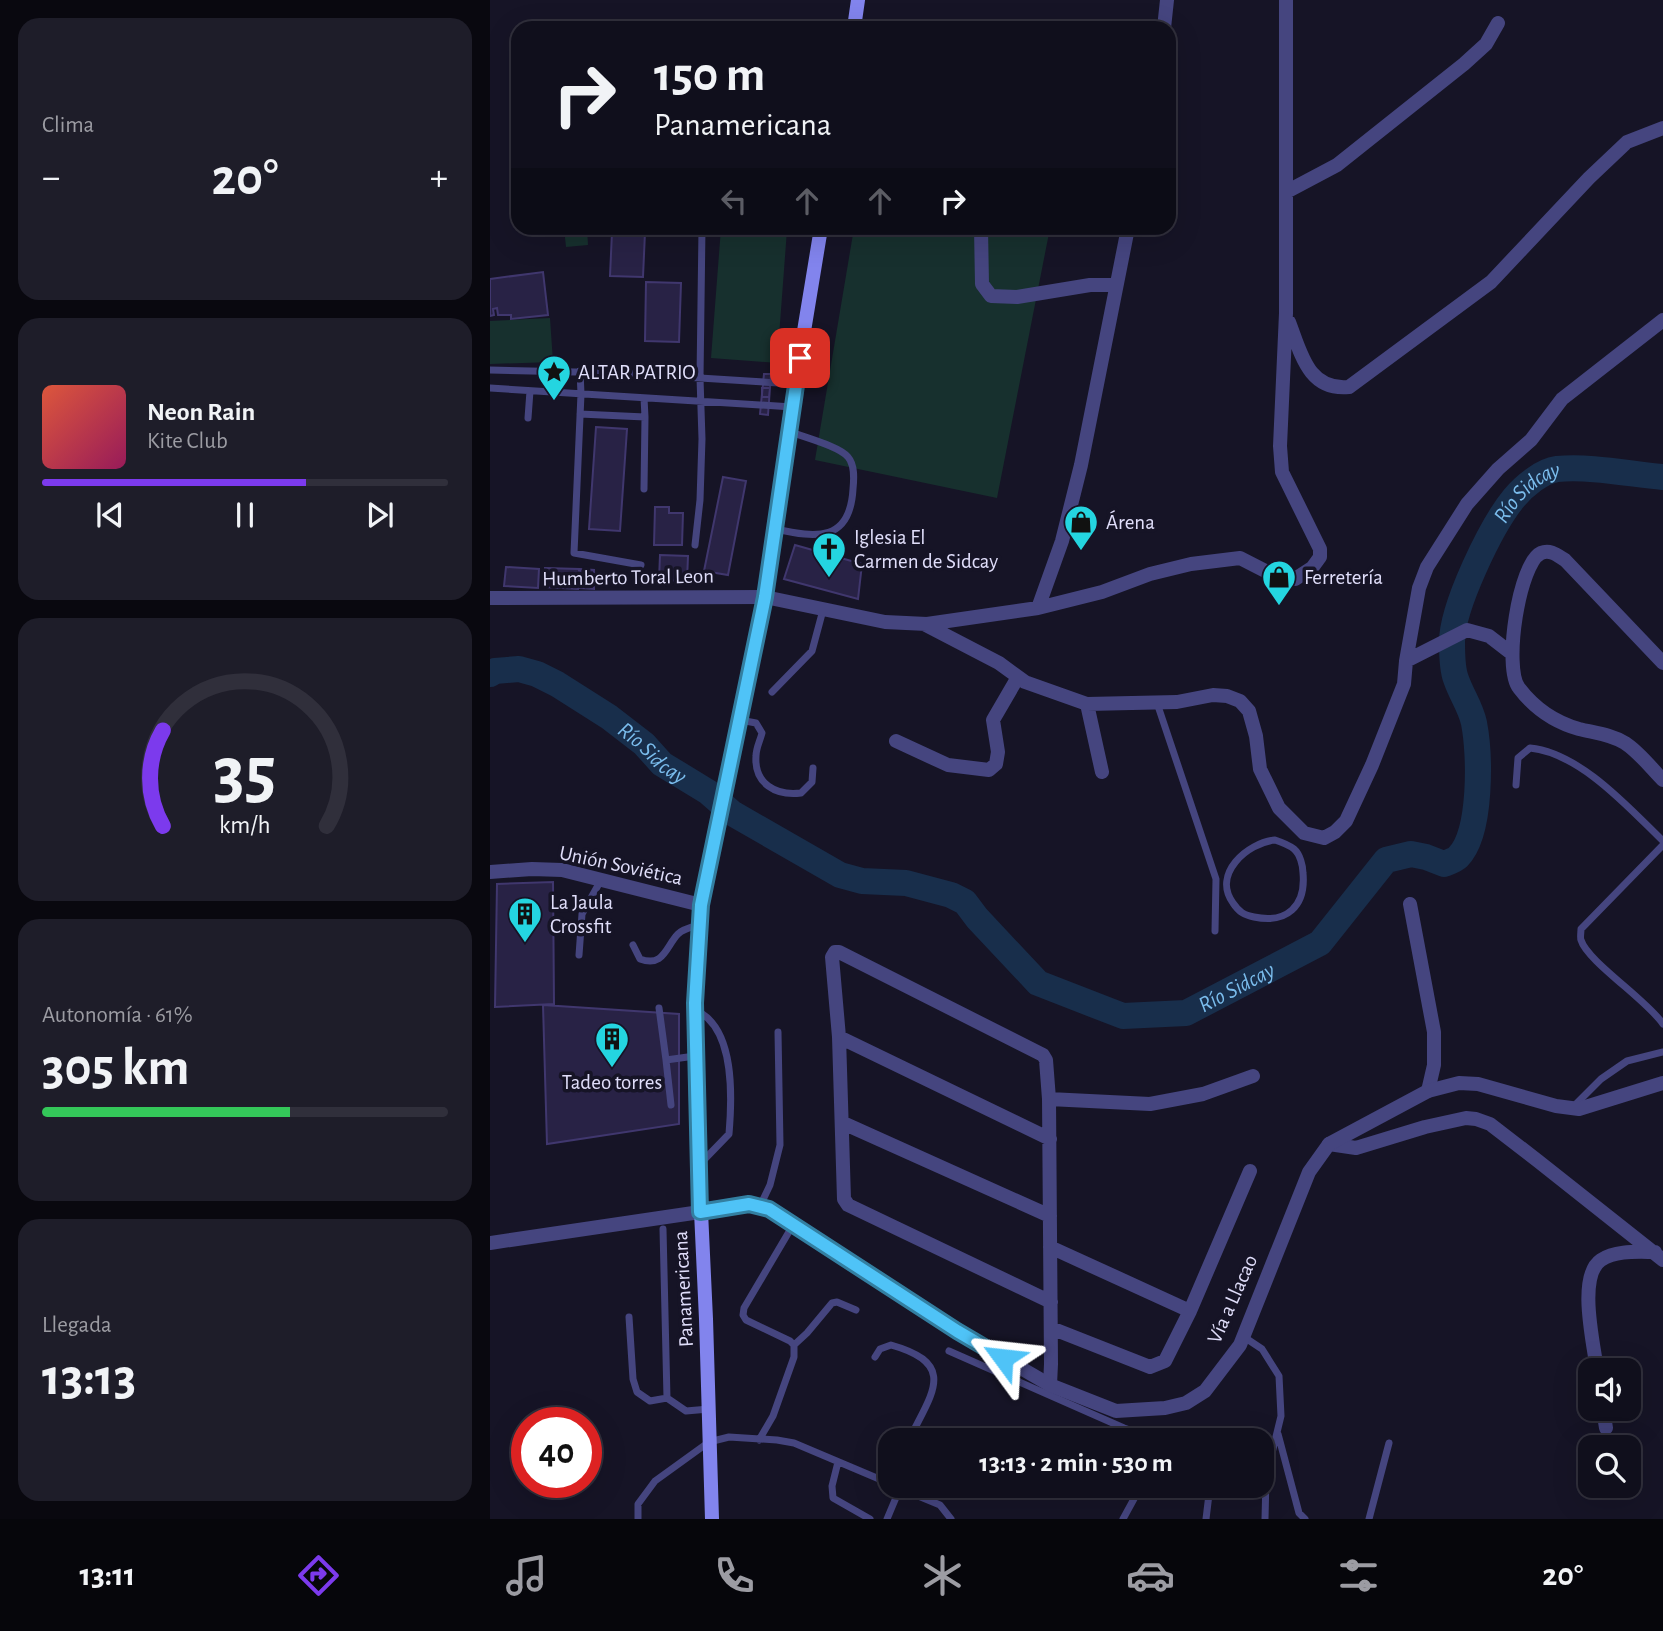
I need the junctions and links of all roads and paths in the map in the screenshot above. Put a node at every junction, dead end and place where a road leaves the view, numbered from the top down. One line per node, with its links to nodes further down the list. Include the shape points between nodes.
1 (858, 0): 4 (main road)
2 (1167, 0): 5 (street)
3 (1286, 0): 8 (street)
4 (855, 21)
5 (1165, 21)
6 (1498, 23): 8 (street, via 1486,44 1454,73 1337,165)
7 (1663, 128): 14 (street, via 1627,142 1491,282 1349,387 1324,384 1306,367)
8 (1288, 191): 14 (street)
9 (702, 235): 18 (lane)
10 (820, 235): 19 (main road, Panamericana)
11 (981, 235): 13 (street, via 982,285 991,296)
12 (1127, 235): 13 (street)
13 (1116, 285): 36 (street, via 1081,465 1062,541)
14 (1286, 313): 36 (street, via 1282,472 1320,549 1312,568 1287,580 1240,558 1191,564)
15 (1663, 320): 40 (street, via 1562,398 1531,440 1467,504 1427,567)
16 (490, 370): 17 (lane)
17 (579, 371): 18 (lane); 22 (lane)
18 (700, 378): 19 (lane); 24 (lane)
19 (795, 384): 25 (main road, Panamericana)
20 (490, 388): 21 (lane)
21 (530, 391): 22 (lane); 28 (lane)
22 (581, 394): 23 (lane); 26 (lane)
23 (644, 398): 24 (lane); 27 (lane)
24 (700, 401): 25 (lane); 32 (lane, via 702,451)
25 (792, 407): 29 (main road, Panamericana)
26 (580, 414): 27 (lane); 33 (lane, via 574,553)
27 (645, 417): 30 (lane)
28 (528, 418)
29 (788, 431): 31 (main road, Panamericana); 31 (lane, via 848,457 854,475 852,501 849,517 828,532 798,534)
30 (644, 489)
31 (775, 529): 34 (main road, Panamericana)
32 (695, 545)
33 (641, 565)
34 (765, 597): 35 (street, Humberto Toral Leon); 37 (street, Humberto Toral Leon); 46 (main road, Panamericana)
35 (490, 598)
36 (1038, 608): 38 (street)
37 (823, 609): 38 (street, Humberto Toral Leon, via 885,622); 43 (lane, via 812,651)
38 (924, 624): 42 (street)
39 (1511, 653): 40 (street, via 1489,636 1467,630); 41 (street, via 1531,562 1541,553 1552,552 1565,560); 50 (street, via 1512,676 1531,703 1554,721 1626,744)
40 (1406, 661): 52 (street, via 1404,684 1346,821 1324,838)
41 (1663, 663)
42 (1018, 677): 45 (street); 47 (street, via 993,720 998,752 996,764 989,770 948,765)
43 (772, 692)
44 (1156, 702): 45 (street); 52 (street, via 1213,695 1240,701 1249,711 1268,789 1279,808); 60 (lane, via 1216,879)
45 (1087, 704): 49 (street)
46 (740, 720): 48 (lane, via 756,723 762,733 756,753 761,782 779,793 801,793 812,782); 58 (main road, Panamericana)
47 (896, 741)
48 (813, 768)
49 (1102, 772)
50 (1663, 780)
51 (1516, 786): 53 (lane, via 1518,758 1530,748 1547,750 1570,761 1624,803)
52 (1304, 833): 54 (lane)
53 (1663, 843): 65 (lane, via 1581,929 1580,939)
54 (1294, 849): 54 (lane, via 1304,878 1303,897 1293,910 1278,918 1243,915 1228,891 1234,861 1266,841)
55 (490, 872): 56 (street, Unión Soviética, via 562,870)
56 (601, 880): 58 (street, Unión Soviética); 62 (lane, via 582,914)
57 (1410, 904): 73 (street, via 1434,1032)
58 (701, 905): 59 (main road, Panamericana)
59 (699, 925): 61 (lane, via 680,932 663,956 648,962 640,959); 64 (main road, Panamericana)
60 (1215, 931)
61 (633, 945)
62 (579, 956)
63 (659, 1008): 70 (lane)
64 (695, 1010): 69 (main road, Panamericana); 80 (lane, via 723,1040 732,1101 729,1134)
65 (1663, 1024)
66 (778, 1032): 82 (lane, via 780,1144)
67 (839, 1037): 74 (street, via 835,952 1042,1055); 77 (street); 78 (street)
68 (1663, 1052): 76 (lane, via 1627,1061)
69 (696, 1056): 70 (lane); 80 (main road, Panamericana)
70 (666, 1060): 75 (lane)
71 (1253, 1076): 74 (street, via 1203,1094 1150,1104)
72 (1663, 1083): 76 (street, Vía a Llacao)
73 (1428, 1091): 76 (street, Vía a Llacao, via 1459,1083 1478,1084); 79 (street, Vía a Llacao)
74 (1049, 1099): 78 (street)
75 (671, 1105)
76 (1571, 1109)
77 (844, 1123): 84 (street); 90 (street, via 844,1199 848,1205)
78 (1050, 1139): 84 (street)
79 (1329, 1144): 89 (street, via 1356,1148 1425,1127 1476,1118 1490,1124); 95 (street, Vía a Llacao, via 1309,1172)
80 (698, 1165): 83 (main road, Panamericana)
81 (1250, 1171): 92 (street)
82 (760, 1206): 83 (street); 85 (street, Vía a Llacao)
83 (700, 1212): 87 (street); 102 (main road, Panamericana)
84 (1050, 1216): 88 (street)
85 (793, 1225): 96 (lane, via 743,1315); 100 (street, Vía a Llacao)
86 (663, 1229): 101 (lane)
87 (490, 1243)
88 (1050, 1247): 90 (street); 92 (street)
89 (1659, 1256): 99 (street, via 1620,1253 1603,1258 1592,1271 1588,1291)
90 (1051, 1302): 94 (street)
91 (856, 1310): 96 (lane, via 837,1302 828,1305)
92 (1190, 1311): 94 (street, via 1165,1361 1150,1367)
93 (629, 1317): 101 (lane, via 637,1392 650,1401)
94 (1051, 1328): 100 (street)
95 (1243, 1336): 100 (street, Vía a Llacao, via 1205,1391 1186,1403 1116,1411); 107 (lane, via 1262,1349 1279,1376)
96 (794, 1345): 108 (lane, via 790,1369)
97 (949, 1351): 105 (lane)
98 (875, 1356): 104 (lane, via 891,1345 921,1356 932,1367 934,1389)
99 (1596, 1358)
100 (1050, 1385)
101 (667, 1398): 102 (lane, via 686,1411)
102 (709, 1409): 109 (main road, Panamericana)
103 (1605, 1421): 106 (street)
104 (915, 1428)
105 (1124, 1428)
106 (1606, 1428)
107 (1278, 1432): 124 (lane, via 1266,1478); 125 (lane, via 1299,1513)
108 (760, 1440): 109 (lane, via 729,1437); 111 (lane, via 794,1443)
109 (709, 1442): 117 (lane, via 655,1480 638,1504); 118 (main road, Panamericana)
110 (1389, 1443): 126 (lane)
111 (838, 1462): 112 (lane); 119 (lane, via 832,1496)
112 (878, 1478)
113 (891, 1498): 120 (lane)
114 (924, 1498): 121 (lane, via 940,1505)
115 (1134, 1498): 122 (lane)
116 (1209, 1498): 123 (lane)
117 (639, 1519)
118 (712, 1519)
119 (870, 1519)
120 (887, 1519)
121 (951, 1519)
122 (1123, 1519)
123 (1206, 1519)
124 (1265, 1519)
125 (1305, 1519)
126 (1369, 1519)

